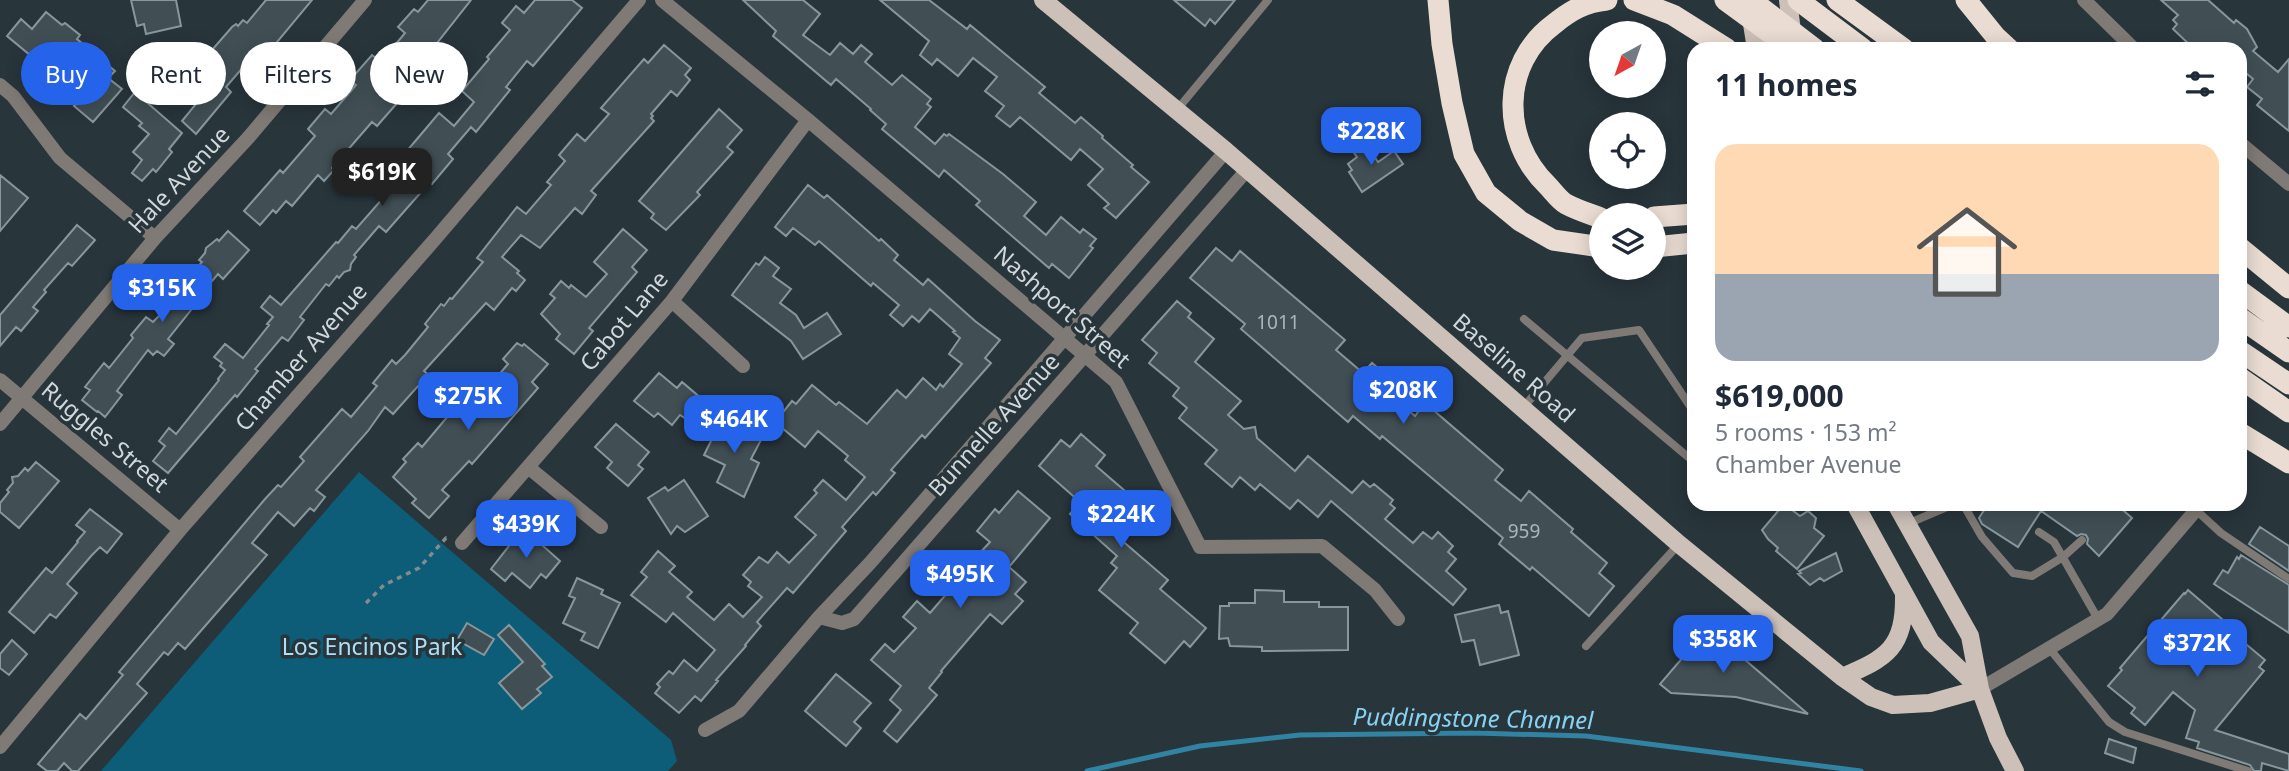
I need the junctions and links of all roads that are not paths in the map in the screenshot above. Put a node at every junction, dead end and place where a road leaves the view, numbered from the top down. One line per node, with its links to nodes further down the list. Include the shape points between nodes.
1 (365, 0): 34 (street, Hale Avenue, via 248,138)
2 (639, 0): 71 (street, Chamber Avenue)
3 (662, 0): 26 (street, Nashport Street)
4 (1043, 0): 25 (main road, Baseline Road)
5 (1268, 0): 25 (lane)
6 (1438, 0): 36 (highway, via 1464,154 1486,192 1520,221 1553,240)
7 (1607, 0): 31 (highway, via 1575,8 1544,31 1529,50 1515,82 1512,119 1521,152 1565,204)
8 (1634, 0): 15 (highway, via 1673,15)
9 (1788, 0): 18 (main road)
10 (1797, 0): 20 (highway)
11 (1837, 0): 21 (highway)
12 (1966, 0): 22 (highway)
13 (2084, 0): 23 (street)
14 (1739, 1): 16 (main road); 17 (highway); 19 (highway)
15 (1717, 42)
16 (1754, 42)
17 (1785, 42)
18 (1792, 42)
19 (1804, 42)
20 (1853, 42)
21 (1894, 42)
22 (2001, 42)
23 (2127, 42)
24 (0, 85): 34 (street, via 60,158)
25 (1176, 111): 28 (main road, Baseline Road)
26 (808, 120): 41 (street, Cabot Lane); 45 (street, Nashport Street)
27 (2247, 149): 30 (street)
28 (1226, 151): 29 (main road, Baseline Road); 45 (street, Bunnelle Avenue)
29 (1247, 170): 48 (street, Bunnelle Avenue); 56 (main road, Baseline Road)
30 (2289, 184)
31 (1589, 213)
32 (1687, 215): 33 (highway)
33 (1666, 216)
34 (155, 238): 54 (street, Hale Avenue)
35 (1687, 244): 37 (highway)
36 (1589, 245)
37 (1666, 246)
38 (2247, 254): 39 (highway)
39 (2289, 288)
40 (2247, 296): 44 (highway)
41 (672, 302): 50 (street); 62 (street, Cabot Lane)
42 (1524, 319): 47 (lane)
43 (2247, 323): 46 (highway)
44 (2289, 327)
45 (1064, 337): 48 (street, Nashport Street); 79 (street, Bunnelle Avenue)
46 (2289, 352)
47 (1567, 355): 55 (lane, via 1582,338 1639,330); 56 (lane); 60 (lane)
48 (1086, 356): 79 (street, Bunnelle Avenue, via 854,619 842,622); 80 (street, Nashport Street, via 1116,382 1200,547 1322,546 1376,590)
49 (2247, 356): 53 (highway)
50 (743, 366)
51 (0, 380): 54 (street, Ruggles Street)
52 (2247, 383): 57 (highway)
53 (2289, 384)
54 (22, 398): 58 (street, Hale Avenue); 71 (street, Ruggles Street)
55 (1687, 402)
56 (1522, 408): 75 (main road, Baseline Road)
57 (2289, 412)
58 (0, 424)
59 (2247, 437): 61 (highway)
60 (1687, 456)
61 (2289, 463)
62 (528, 467): 70 (street); 74 (street, Cabot Lane)
63 (1859, 511): 78 (main road)
64 (1900, 511): 69 (main road)
65 (1938, 511): 69 (lane)
66 (1967, 511): 76 (lane, via 2013,573 2032,576)
67 (2195, 511): 81 (street)
68 (2197, 511): 77 (lane)
69 (1908, 524): 85 (main road, via 1969,636)
70 (601, 527)
71 (180, 530): 87 (street, Chamber Avenue)
72 (2039, 533): 76 (lane, via 2054,542)
73 (2082, 540): 76 (lane)
74 (461, 543)
75 (1679, 544): 82 (lane); 84 (main road, Baseline Road)
76 (2063, 557): 81 (lane)
77 (2289, 579)
78 (1903, 590): 84 (main road, via 1904,615 1888,651 1876,663); 85 (main road, via 1931,642)
79 (818, 617): 86 (street, Bunnelle Avenue, via 738,711)
80 (1398, 619)
81 (2098, 619): 83 (street)
82 (1586, 646)
83 (2049, 648): 85 (street); 89 (lane, via 2109,723 2124,732)
84 (1842, 677): 85 (main road, Baseline Road, via 1893,705 1930,703)
85 (1980, 690): 88 (main road)
86 (705, 730)
87 (0, 747)
88 (2015, 771)
89 (2248, 771)

